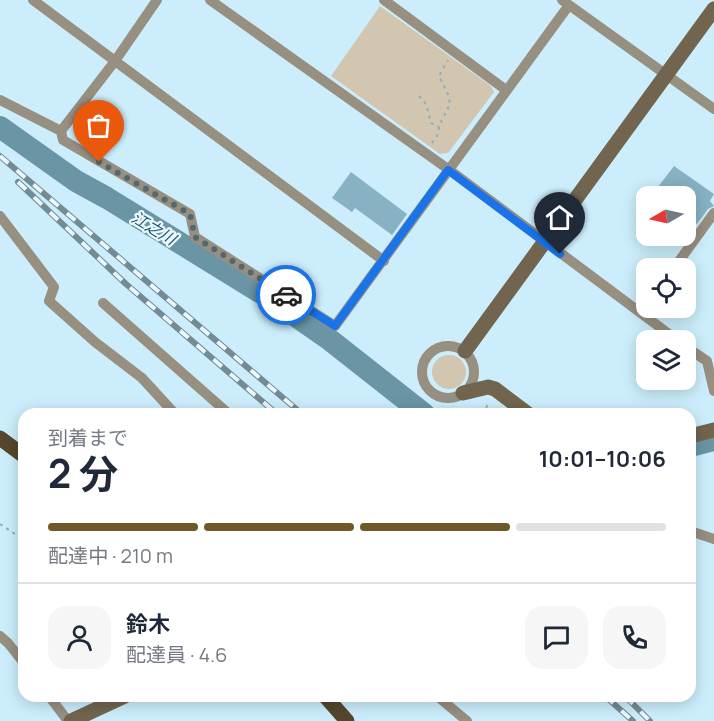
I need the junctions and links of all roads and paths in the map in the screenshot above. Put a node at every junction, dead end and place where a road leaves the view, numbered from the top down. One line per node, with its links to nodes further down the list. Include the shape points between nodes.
1 (33, 0): 8 (street)
2 (157, 0): 8 (street)
3 (210, 0): 16 (street)
4 (384, 0): 7 (street)
5 (566, 3): 9 (street); 10 (street)
6 (714, 9): 9 (street)
7 (455, 52): 10 (street); 14 (path, via 439,76 450,104)
8 (116, 61): 15 (street); 22 (street)
9 (666, 74): 13 (street); 20 (street)
10 (506, 90): 17 (street)
11 (419, 96): 14 (path, via 432,123)
12 (0, 100): 15 (street)
13 (714, 110)
14 (439, 127): 16 (path)
15 (61, 131): 22 (street, via 63,140 190,214 195,237 335,326)
16 (425, 153): 17 (street)
17 (448, 170): 20 (street); 22 (street)
18 (714, 213): 21 (street)
19 (0, 216): 32 (street, via 54,287 49,301 142,378)
20 (544, 242): 24 (street); 27 (street)
21 (681, 258)
22 (384, 261)
23 (103, 303): 33 (street)
24 (636, 305)
25 (652, 318): 26 (street)
26 (666, 330)
27 (465, 351): 30 (street, via 474,371 471,385); 30 (street, via 451,346 436,349 426,359 422,373 428,387 439,396)
28 (696, 354): 29 (street, via 706,361)
29 (714, 391)
30 (464, 393): 35 (street, via 488,387)
31 (489, 403): 34 (path)
32 (170, 408)
33 (222, 408)
34 (486, 408)
35 (520, 408)
36 (714, 430): 37 (street)
37 (696, 434)
38 (0, 438): 39 (main road)
39 (18, 452)
40 (0, 524): 42 (path)
41 (696, 533): 43 (street)
42 (18, 536)
43 (714, 539)
44 (0, 636): 45 (street)
45 (18, 656)
46 (54, 702): 50 (street)
47 (112, 702): 50 (street)
48 (330, 702): 51 (main road)
49 (444, 702): 52 (street)
50 (70, 721)
51 (347, 721)
52 (467, 721)

